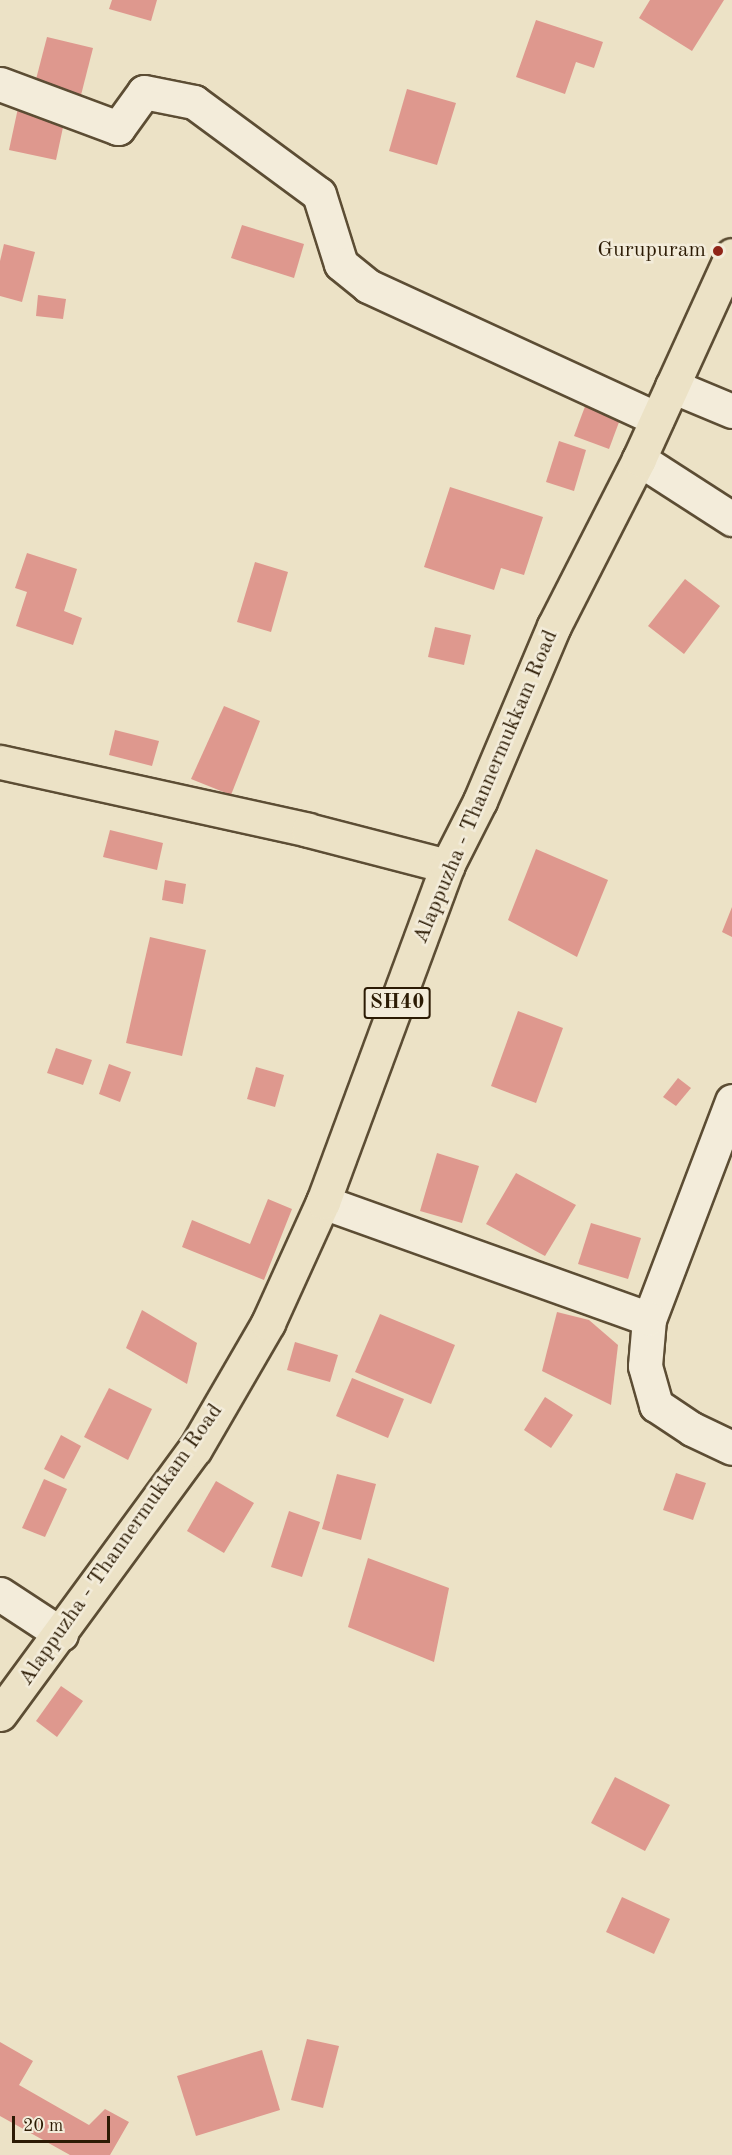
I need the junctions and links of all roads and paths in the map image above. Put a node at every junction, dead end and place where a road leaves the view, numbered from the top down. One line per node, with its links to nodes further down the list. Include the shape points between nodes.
1 (0, 84): 5 (street, via 118,128 144,92 194,102 319,194 341,264 368,286)
2 (732, 255): 3 (main road, Alappuzha - Thannermukkam Road / SH40)
3 (672, 386): 4 (street); 5 (main road, Alappuzha - Thannermukkam Road / SH40)
4 (732, 411)
5 (657, 419): 6 (main road, Alappuzha - Thannermukkam Road / SH40)
6 (639, 459): 7 (street); 9 (main road, Alappuzha - Thannermukkam Road / SH40, via 554,626 480,801)
7 (732, 519)
8 (0, 762): 9 (main road, via 308,830)
9 (447, 866): 11 (main road, Alappuzha - Thannermukkam Road / SH40)
10 (732, 1101): 12 (street)
11 (323, 1202): 12 (street); 15 (main road, Alappuzha - Thannermukkam Road / SH40, via 268,1323 195,1449)
12 (649, 1319): 13 (street, via 646,1377 656,1405 692,1429)
13 (732, 1448)
14 (0, 1594): 15 (street)
15 (61, 1634): 16 (main road, Alappuzha - Thannermukkam Road / SH40)
16 (0, 1714)

